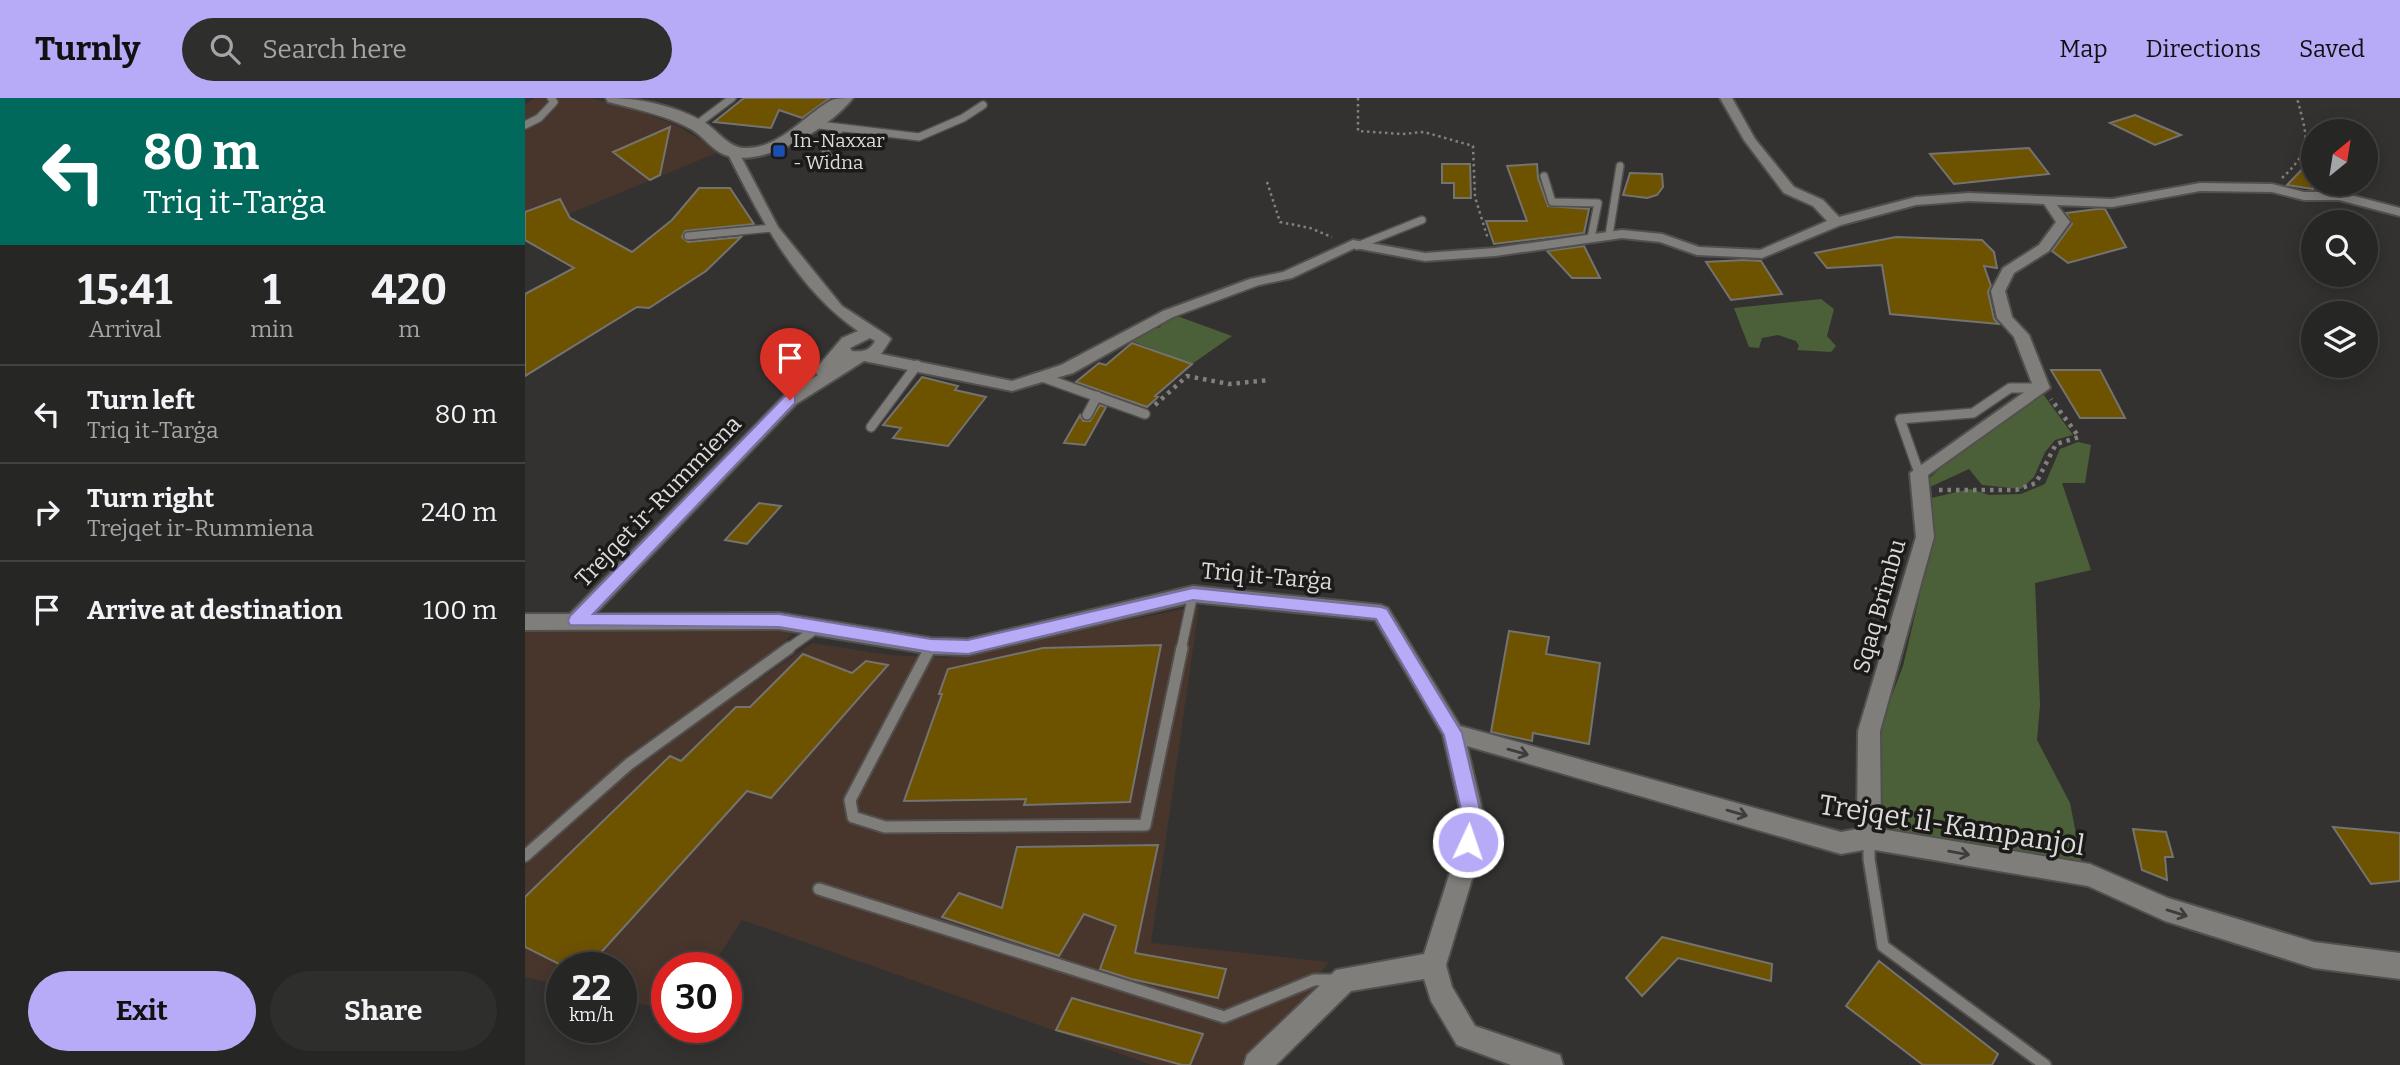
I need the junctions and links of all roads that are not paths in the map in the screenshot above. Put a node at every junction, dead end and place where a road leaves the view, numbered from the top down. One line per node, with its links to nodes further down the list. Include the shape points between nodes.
1 (551, 98): 8 (lane, via 554,102 539,118)
2 (614, 98): 9 (main road)
3 (732, 98): 9 (lane)
4 (845, 98): 7 (main road)
5 (1726, 98): 18 (street, via 1750,140 1790,190 1818,204)
6 (983, 105): 10 (lane, via 919,137)
7 (811, 124): 10 (lane); 11 (main road, via 772,148)
8 (525, 125)
9 (696, 125): 11 (main road)
10 (840, 129): 13 (lane, via 824,146 827,156)
11 (733, 152): 19 (street)
12 (1620, 166): 20 (lane)
13 (842, 168)
14 (1543, 176): 22 (lane, via 1552,202 1598,203)
15 (2047, 201): 16 (street, via 2112,203 2200,187 2272,188 2304,196 2339,196); 18 (street, via 1942,197); 31 (street, via 2063,222 2044,248 2008,271 1998,291 2005,318 2021,335)
16 (2400, 212)
17 (1422, 220): 23 (lane)
18 (1836, 222): 20 (street, via 1762,254 1697,251 1662,238)
19 (772, 228): 21 (lane); 24 (street)
20 (1609, 235): 22 (street)
21 (688, 236)
22 (1591, 238): 23 (street, via 1425,257)
23 (1355, 245): 29 (street, via 1287,275 1168,314 1067,369)
24 (837, 309): 25 (street); 26 (street)
25 (877, 338): 26 (street, via 859,335); 27 (street, Trejqet ir-Rummiena, via 877,350); 28 (street)
26 (845, 345): 27 (street, via 847,355); 30 (street, Trejqet ir-Rummiena)
27 (862, 356): 28 (street); 30 (street, Trejqet ir-Rummiena)
28 (914, 364): 29 (street, via 1012,386); 35 (lane)
29 (1042, 377): 32 (lane)
30 (807, 387): 38 (street, Trejqet ir-Rummiena)
31 (2042, 387): 36 (street); 36 (lane, via 2010,388 1973,413 1900,419)
32 (1097, 396): 33 (lane); 34 (lane)
33 (1145, 414)
34 (1087, 415)
35 (871, 427)
36 (1919, 472): 43 (street, Sqaq Brimbu, via 1925,537 1869,732)
37 (1193, 594): 41 (street, Triq it-Tarġa, via 968,647); 41 (lane, via 1145,825 885,827 853,817 850,800); 42 (street, Triq it-Tarġa, via 1381,613)
38 (576, 621): 39 (street, Triq it-Tarġa); 40 (street, Triq it-Tarġa, via 779,621)
39 (525, 622)
40 (816, 629): 41 (street, Triq it-Tarġa); 44 (lane, via 643,754 555,825)
41 (931, 646)
42 (1453, 733): 43 (street, Trejqet il-Kampanjol, one-way to 43, via 1840,843); 46 (street, Triq it-Tarġa, via 1473,818 1464,866)
43 (1869, 838): 47 (street, Trejqet il-Kampanjol, one-way to 47, via 2090,875 2165,909 2313,955); 51 (lane, via 1883,946)
44 (525, 856)
45 (819, 888): 48 (lane, via 1224,1017 1314,980)
46 (1433, 965): 48 (street); 50 (street, via 1440,992 1466,1036)
47 (2400, 966)
48 (1345, 979): 49 (street)
49 (1257, 1065)
50 (1550, 1065)
51 (2045, 1065)

